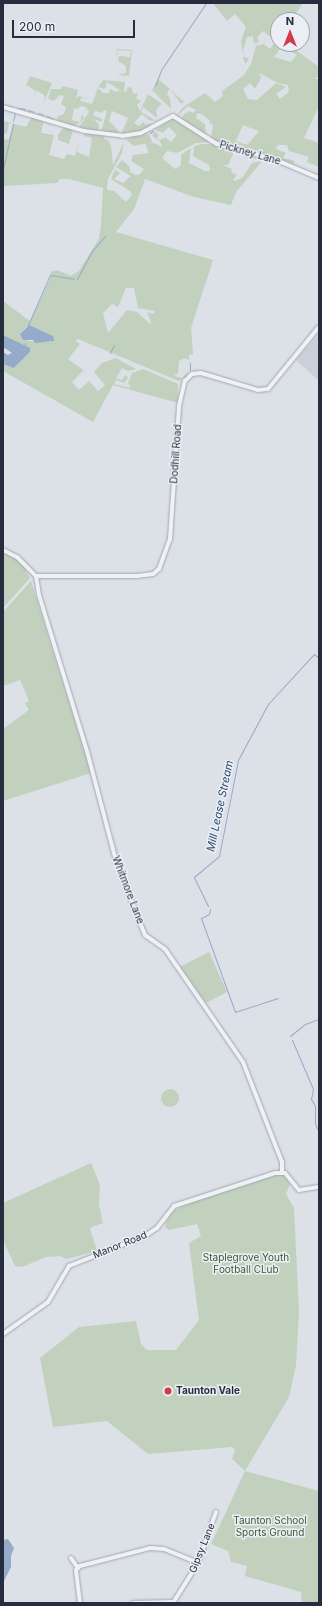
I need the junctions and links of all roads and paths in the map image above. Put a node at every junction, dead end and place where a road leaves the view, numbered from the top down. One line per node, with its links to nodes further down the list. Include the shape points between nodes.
1 (3, 107): 2 (street, Pickney Lane, via 84,131 122,136 141,133 174,116 217,144 274,159)
2 (319, 178)
3 (319, 328): 5 (street, Dodhill Road, via 268,389 258,390 201,372 191,375 185,381 179,406 170,539 159,569 153,574 137,576)
4 (3, 550): 5 (street, via 17,556)
5 (36, 576): 6 (street, Whitmore Lane, via 39,595 87,751 116,862 133,906 146,935 165,949 242,1059 282,1162)
6 (282, 1172): 7 (street, via 294,1186 303,1190); 8 (street, Manor Road, via 210,1192 174,1206 157,1228 145,1236 71,1264 48,1302)
7 (319, 1187)
8 (3, 1334)
9 (216, 1512): 11 (street, Gipsy Lane)
10 (71, 1558): 12 (street)
11 (198, 1563): 12 (street, via 164,1549 150,1548); 13 (street, Gipsy Lane)
12 (78, 1568): 14 (street)
13 (174, 1602): 15 (street)
14 (80, 1603)
15 (133, 1603)

